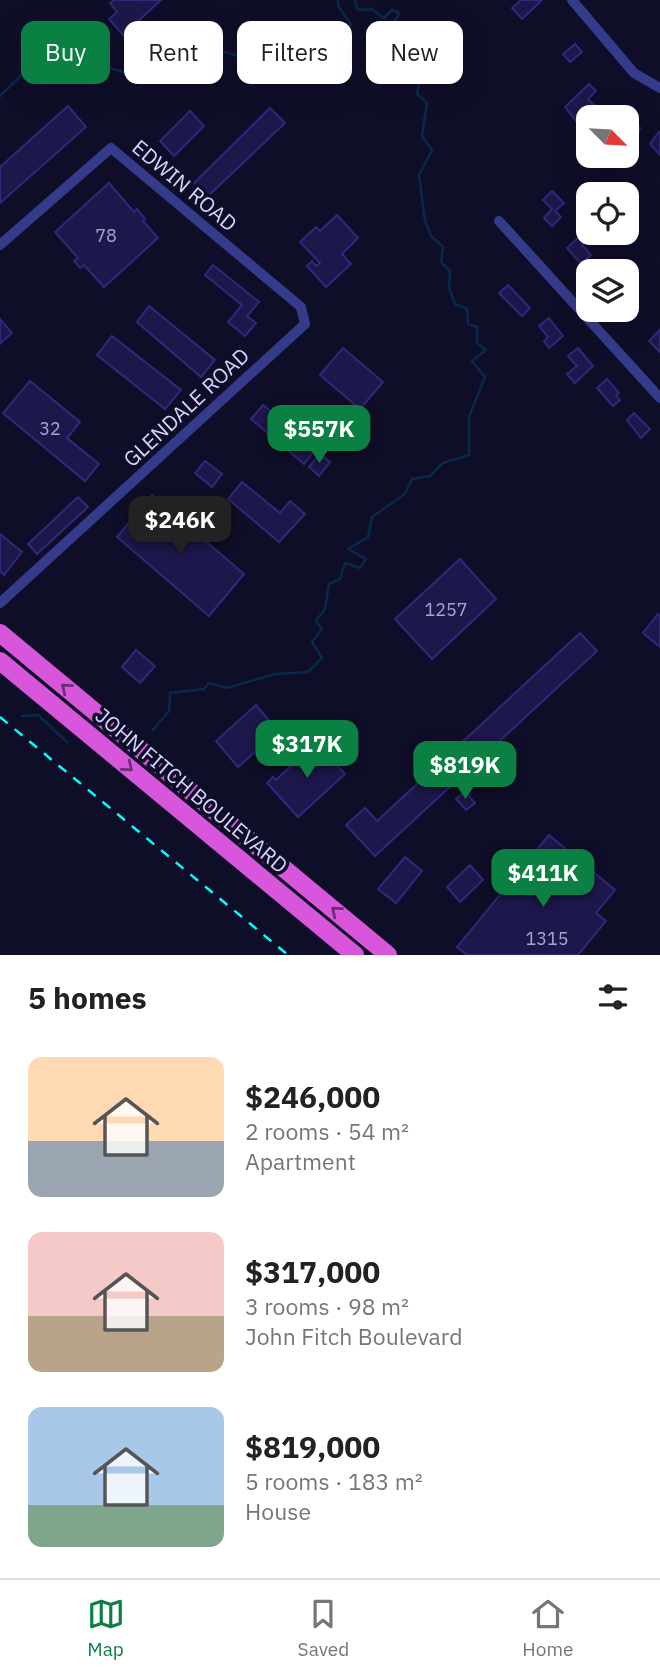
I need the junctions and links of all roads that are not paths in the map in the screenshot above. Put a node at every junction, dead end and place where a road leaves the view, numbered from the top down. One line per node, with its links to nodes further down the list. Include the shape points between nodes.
1 (572, 0): 2 (street, via 634,73)
2 (660, 88)
3 (499, 221): 6 (street)
4 (0, 245): 5 (street, EDWIN ROAD, via 111,148 301,307)
5 (306, 324): 7 (street, GLENDALE ROAD)
6 (660, 398)
7 (0, 603)
8 (0, 634): 11 (highway, JOHN FITCH BOULEVARD, one-way to 8)
9 (0, 661): 10 (highway, JOHN FITCH BOULEVARD, one-way to 10)
10 (355, 955)
11 (388, 955)

